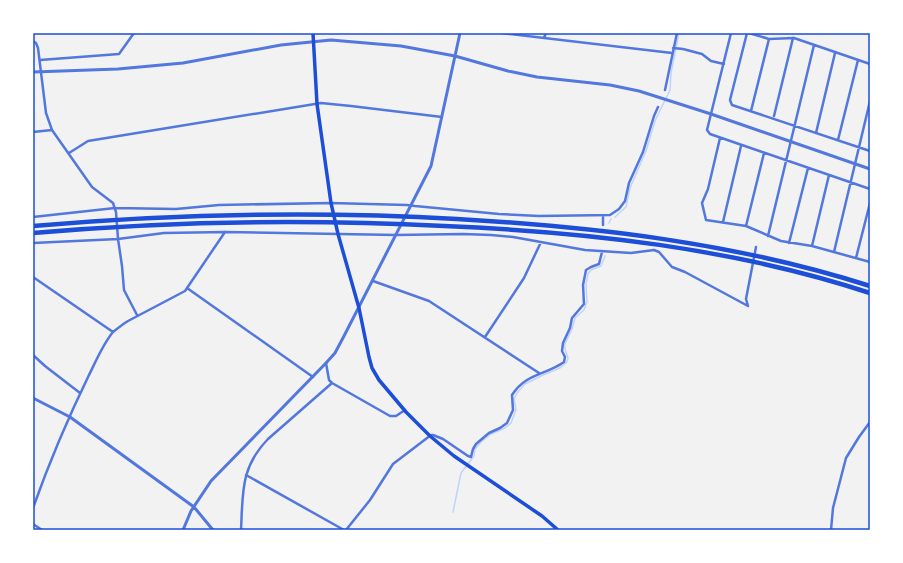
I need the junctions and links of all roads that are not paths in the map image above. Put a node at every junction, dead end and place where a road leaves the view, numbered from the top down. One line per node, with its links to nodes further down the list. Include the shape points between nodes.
1 (134, 33): 19 (street, via 119,54)
2 (313, 33): 13 (main road)
3 (460, 33): 18 (street)
4 (501, 33): 9 (street)
5 (546, 33): 9 (street)
6 (677, 33): 15 (street)
7 (731, 33): 21 (street)
8 (748, 33): 11 (street); 29 (street, via 730,100 732,105)
9 (544, 38): 16 (street)
10 (793, 38): 11 (street); 14 (street); 31 (street)
11 (769, 39): 29 (street)
12 (33, 41): 19 (street, via 37,46)
13 (313, 41): 18 (street, via 401,46); 24 (street, via 183,63); 27 (main road)
14 (814, 45): 17 (street); 33 (street)
15 (673, 48): 16 (street); 21 (street, via 702,54 711,61)
16 (672, 53): 25 (street)
17 (836, 53): 20 (street); 36 (street)
18 (455, 56): 30 (street, via 537,77 610,85 639,91); 32 (street)
19 (40, 60): 24 (street)
20 (858, 60): 22 (street); 38 (street)
21 (724, 64): 30 (street)
22 (870, 64)
23 (33, 72): 24 (street)
24 (41, 72): 34 (street, via 47,118)
25 (665, 90)
26 (870, 101): 41 (street)
27 (317, 104): 32 (street); 44 (street, via 88,141); 52 (main road)
28 (658, 107): 56 (street, via 643,152 629,183 625,201 614,213)
29 (751, 110): 33 (street)
30 (711, 114): 37 (street, via 707,130); 39 (street)
31 (774, 116)
32 (442, 117): 54 (street, via 431,166)
33 (795, 126): 36 (street); 39 (street)
34 (52, 130): 35 (street); 44 (street)
35 (33, 132)
36 (816, 133): 38 (street)
37 (720, 138): 40 (street); 58 (street, via 708,189 702,203 706,220)
38 (838, 140): 41 (street)
39 (790, 141): 45 (street); 46 (street)
40 (741, 146): 43 (street); 58 (street)
41 (860, 148): 42 (street); 46 (street)
42 (870, 151)
43 (764, 152): 45 (street); 61 (street)
44 (69, 153): 55 (street, via 92,187 112,202)
45 (786, 160): 47 (street); 66 (street)
46 (856, 164): 48 (street); 50 (street)
47 (808, 168): 49 (street); 70 (street)
48 (870, 169)
49 (829, 175): 50 (street); 71 (street)
50 (851, 182): 51 (street); 74 (street)
51 (870, 189)
52 (331, 203): 54 (street); 55 (street); 63 (main road)
53 (870, 203): 75 (street)
54 (411, 207): 56 (street, via 539,216); 65 (street)
55 (115, 210): 57 (street); 67 (street)
56 (603, 216): 59 (street)
57 (33, 217)
58 (723, 222): 61 (street)
59 (603, 225)
60 (33, 226): 79 (highway, via 280,215 412,217 527,223 609,231 707,246 808,267)
61 (746, 226): 66 (street)
62 (225, 232): 63 (street); 67 (street, via 164,233); 80 (street)
63 (338, 232): 65 (street); 82 (main road)
64 (33, 233): 81 (highway, via 125,226 258,222 374,223 526,230 608,238 705,253 805,274)
65 (397, 234): 68 (street, via 491,235); 78 (street)
66 (768, 236): 70 (street)
67 (118, 239): 69 (street); 83 (street, via 124,290)
68 (541, 242): 73 (street, via 585,250); 85 (street, via 524,278)
69 (33, 243)
70 (789, 243): 71 (street)
71 (812, 246): 74 (street)
72 (756, 247): 73 (street, via 746,299 748,306 672,267 658,251 631,253)
73 (600, 250): 88 (street, via 599,264 586,270 583,285 584,304 572,318 563,343 565,361)
74 (834, 252): 75 (street)
75 (856, 258): 76 (street)
76 (870, 262)
77 (33, 278): 84 (street)
78 (373, 281): 82 (street); 85 (street, via 429,301)
79 (870, 286)
80 (187, 288): 83 (street); 89 (street)
81 (870, 293)
82 (359, 308): 87 (street); 93 (main road, via 372,368)
83 (137, 315): 84 (street)
84 (113, 332): 91 (street)
85 (485, 337): 88 (street)
86 (33, 355): 91 (street)
87 (326, 363): 89 (street); 90 (street, via 329,380)
88 (539, 373): 96 (street, via 523,382 513,393 513,410 507,423 476,444 471,457 438,436)
89 (312, 377): 98 (street, via 211,481)
90 (332, 383): 93 (street, via 390,416 396,416); 97 (street, via 264,443 250,463)
91 (80, 393): 94 (street)
92 (33, 398): 94 (street)
93 (404, 410): 96 (main road)
94 (70, 417): 98 (street); 99 (street)
95 (870, 422): 107 (street, via 846,458 833,508)
96 (430, 436): 105 (street, via 393,464 370,500); 106 (main road)
97 (246, 474): 104 (street, via 242,490); 105 (street)
98 (194, 507): 102 (street); 103 (street)
99 (33, 508)
100 (33, 524): 101 (street)
101 (42, 530)
102 (183, 530)
103 (213, 530)
104 (240, 530)
105 (345, 530)
106 (558, 530)
107 (831, 530)

